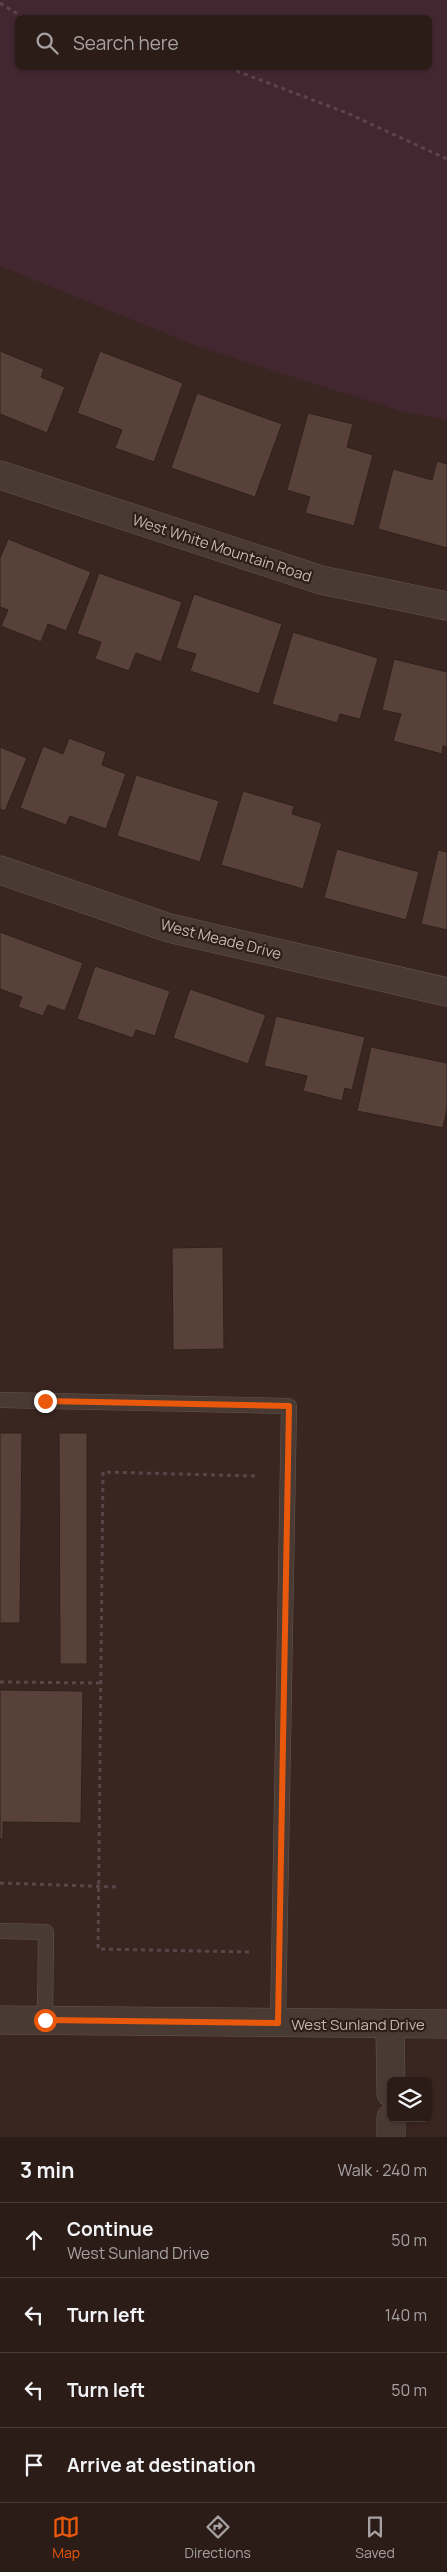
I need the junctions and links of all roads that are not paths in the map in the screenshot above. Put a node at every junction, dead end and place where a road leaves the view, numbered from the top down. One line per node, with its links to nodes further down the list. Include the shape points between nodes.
1 (0, 475): 2 (street, West White Mountain Road, via 321,580)
2 (447, 606)
3 (0, 870): 4 (street, West Meade Drive, via 169,928)
4 (447, 992)
5 (0, 1400): 9 (lane, via 289,1406)
6 (0, 1931): 8 (lane, via 46,1932)
7 (0, 2020): 8 (street, West Sunland Drive)
8 (45, 2020): 9 (street, West Sunland Drive)
9 (278, 2023): 11 (street, West Sunland Drive)
10 (447, 2024): 11 (street, West Sunland Drive)
11 (390, 2025): 12 (street)
12 (391, 2077)
13 (391, 2122): 14 (street)
14 (391, 2137)

